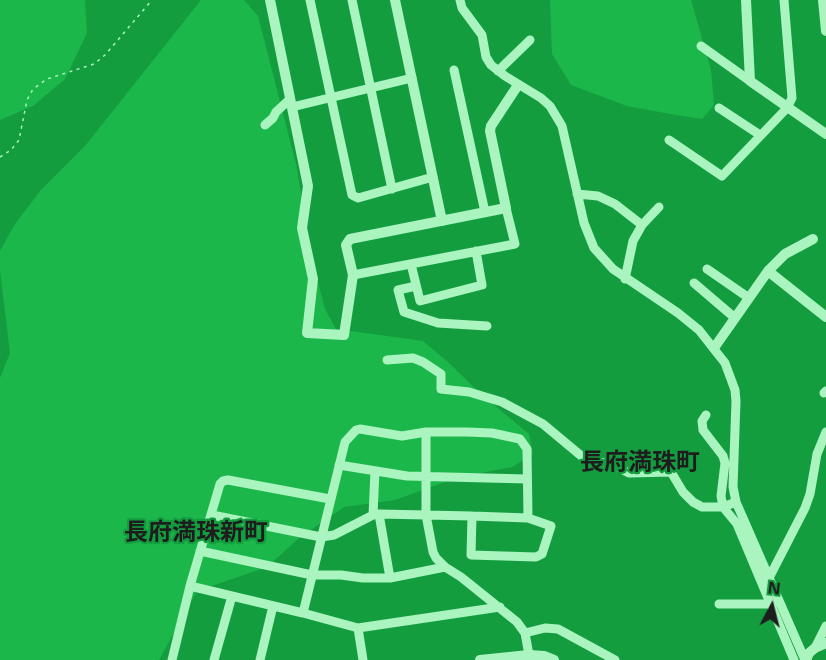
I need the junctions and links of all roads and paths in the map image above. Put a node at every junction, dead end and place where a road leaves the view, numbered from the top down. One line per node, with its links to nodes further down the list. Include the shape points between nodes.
1 (152, 0): 28 (path, via 94,64 47,79 33,89 19,140)
2 (270, 0): 21 (street)
3 (310, 0): 20 (street)
4 (352, 0): 19 (street)
5 (395, 0): 16 (street)
6 (471, 0): 10 (street)
7 (746, 0): 17 (street)
8 (784, 0): 23 (street, via 792,98)
9 (823, 0): 11 (street)
10 (461, 4): 15 (street, via 482,35 486,57)
11 (826, 31)
12 (530, 40): 15 (street)
13 (701, 45): 17 (street)
14 (454, 70): 34 (street)
15 (498, 71): 18 (street)
16 (412, 78): 19 (street); 29 (street)
17 (750, 81): 23 (street)
18 (518, 85): 31 (street, via 550,106 562,126); 33 (street, via 490,131)
19 (370, 88): 20 (street); 30 (street)
20 (331, 97): 21 (street); 30 (street, via 352,195 358,198)
21 (291, 103): 24 (street); 42 (street, via 308,186 302,228 313,279 307,333 344,335)
22 (719, 108): 26 (street)
23 (787, 108): 25 (street); 26 (street)
24 (265, 125)
25 (826, 134)
26 (760, 135): 27 (street, via 722,176)
27 (669, 140)
28 (0, 157)
29 (433, 177): 30 (street); 35 (street)
30 (392, 189)
31 (577, 194): 36 (street, via 615,204); 43 (street, via 594,248)
32 (659, 207): 36 (street)
33 (506, 208): 34 (street); 38 (street, via 516,244)
34 (485, 212): 35 (street)
35 (442, 221): 42 (street, via 350,239 346,245)
36 (642, 225): 43 (street, via 633,240)
37 (813, 239): 41 (street, via 785,254)
38 (476, 251): 39 (street); 45 (street, via 482,285 420,301)
39 (411, 264): 42 (street); 45 (street)
40 (707, 269): 46 (street)
41 (768, 271): 46 (street); 47 (street)
42 (353, 275)
43 (625, 279): 50 (street, via 678,313)
44 (694, 284): 48 (street)
45 (416, 286): 49 (street, via 398,290 404,312 438,323)
46 (749, 298): 48 (street)
47 (826, 316)
48 (735, 318): 50 (street)
49 (487, 326)
50 (714, 348): 60 (street, via 725,363 735,390)
51 (387, 360): 61 (street, via 413,358 423,362 441,374 441,389 502,402 543,424 585,459 609,463 629,473 671,472 693,502 702,507)
52 (706, 415): 61 (street, via 703,430 725,463)
53 (426, 432): 55 (street, via 402,436 360,429 345,442); 57 (street); 58 (street, via 492,433 520,439 527,449)
54 (826, 432): 72 (street, via 805,508)
55 (339, 465): 56 (street); 59 (street)
56 (375, 471): 57 (street); 62 (street)
57 (427, 476): 58 (street); 64 (street)
58 (527, 479): 66 (street)
59 (330, 499): 63 (street, via 228,480 220,484); 67 (street)
60 (736, 502): 61 (street); 72 (street)
61 (723, 507): 77 (street, via 737,524)
62 (376, 514): 64 (street); 67 (street, via 334,535); 71 (street)
63 (212, 515): 67 (street); 68 (street)
64 (426, 515): 65 (street); 69 (street, via 433,552)
65 (472, 516): 66 (street); 66 (street, via 471,555 536,557 542,554 551,526)
66 (528, 518)
67 (321, 537): 70 (street)
68 (200, 551): 70 (street); 73 (street)
69 (445, 567): 71 (street); 79 (street)
70 (312, 575): 71 (street); 80 (street)
71 (390, 578)
72 (769, 578): 75 (street)
73 (190, 586): 74 (street); 87 (street)
74 (232, 596): 78 (street); 88 (street)
75 (780, 602): 77 (street); 95 (street)
76 (719, 604): 77 (street)
77 (770, 604): 94 (street)
78 (273, 606): 80 (street); 89 (street)
79 (500, 608): 82 (street); 83 (street)
80 (303, 613): 82 (street)
81 (826, 626): 85 (street)
82 (358, 628): 90 (street)
83 (525, 633): 86 (street); 93 (street, via 558,629)
84 (826, 644): 85 (street)
85 (815, 648): 95 (street)
86 (528, 655): 91 (street); 92 (street)
87 (176, 658)
88 (214, 660)
89 (260, 660)
90 (363, 660)
91 (479, 660)
92 (554, 660)
93 (615, 660)
94 (794, 660)
95 (805, 660)

